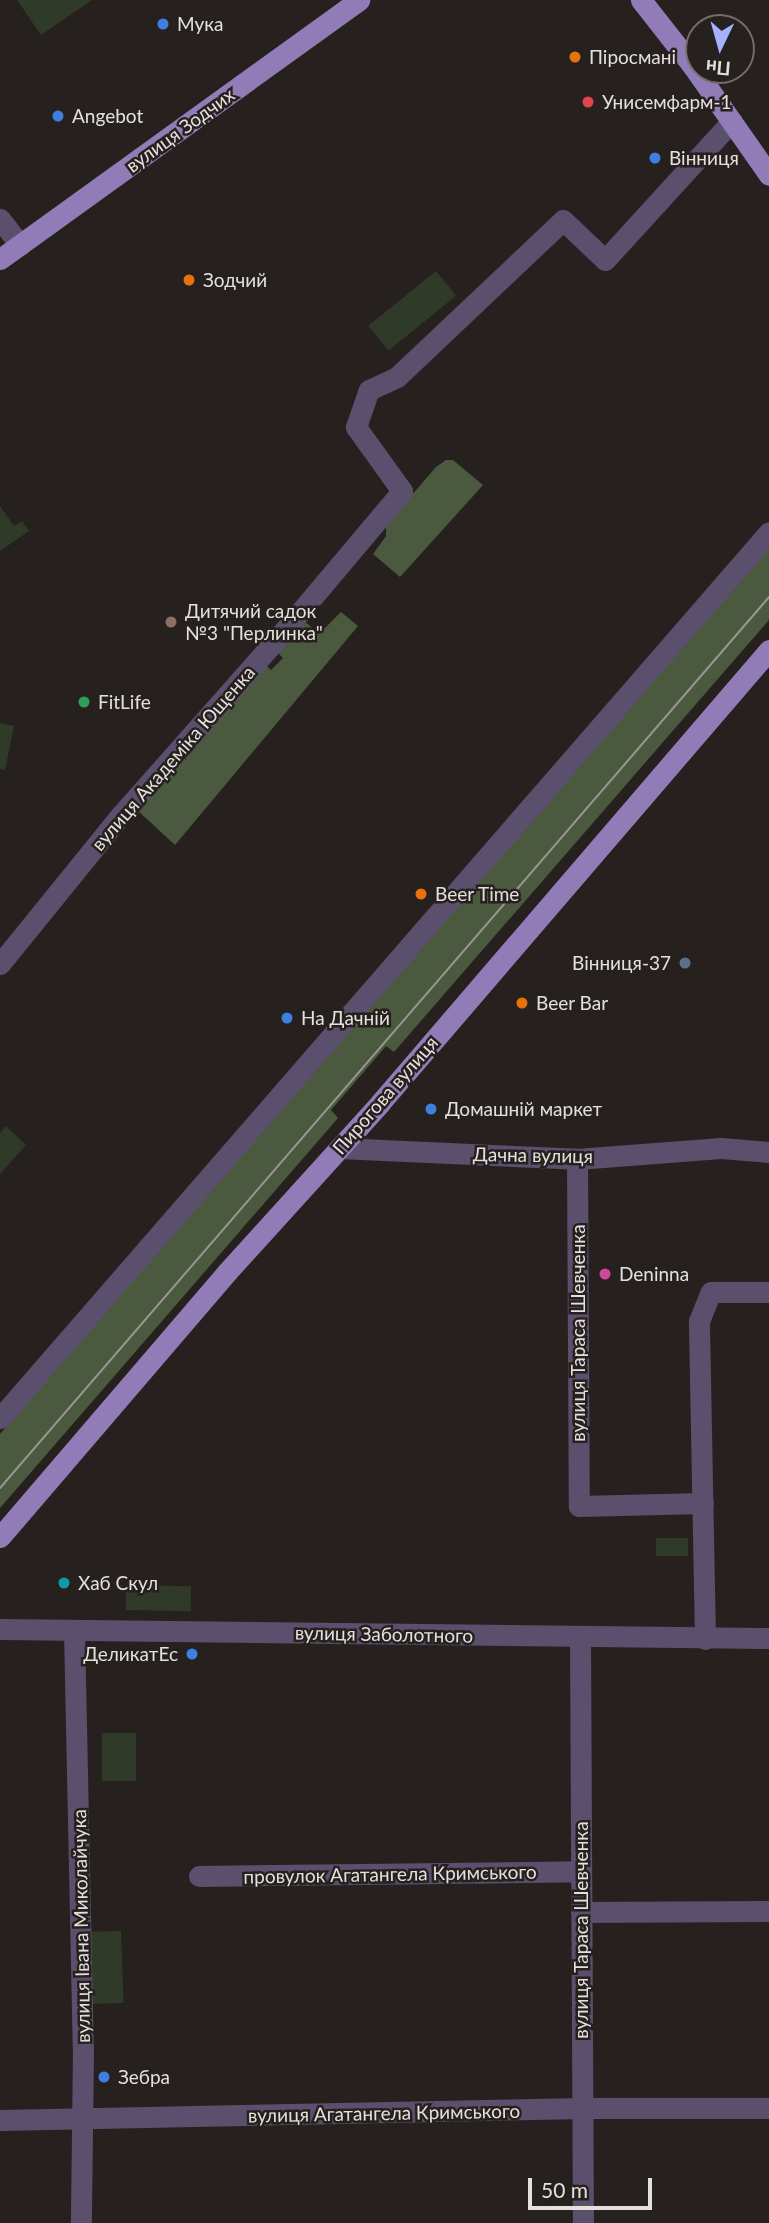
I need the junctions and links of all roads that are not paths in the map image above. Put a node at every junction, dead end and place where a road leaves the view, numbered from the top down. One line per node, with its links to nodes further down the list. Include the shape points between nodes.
1 (359, 0): 6 (main road, вулиця Зодчих)
2 (640, 0): 3 (main road)
3 (732, 121): 4 (main road); 10 (street, вулиця Академіка Ющенка, via 605,260 563,220 397,377 369,390 356,427 402,491 120,816)
4 (769, 175)
5 (0, 219): 6 (street)
6 (20, 245): 7 (main road, вулиця Зодчих)
7 (0, 259)
8 (769, 532): 15 (street)
9 (769, 650): 11 (main road, Пирогова вулиця)
10 (0, 964)
11 (339, 1148): 13 (street, Дачна вулиця); 17 (main road, Пирогова вулиця)
12 (769, 1152): 13 (street, Дачна вулиця, via 721,1148)
13 (577, 1159): 16 (street, вулиця Тараса Шевченка, via 579,1506)
14 (769, 1292): 16 (street, via 710,1292 699,1321)
15 (0, 1418)
16 (702, 1503): 22 (street)
17 (0, 1537)
18 (0, 1629): 19 (street, вулиця Заболотного)
19 (74, 1630): 20 (street, вулиця Заболотного); 30 (street, вулиця Івана Миколайчука)
20 (580, 1637): 22 (street, вулиця Заболотного); 23 (street, вулиця Тараса Шевченка)
21 (769, 1638): 22 (street, вулиця Заболотного)
22 (705, 1639)
23 (580, 1871): 24 (street, провулок Агатангела Кримського); 26 (street, вулиця Тараса Шевченка)
24 (199, 1876)
25 (769, 1911): 26 (street)
26 (581, 1912): 27 (street, вулиця Тараса Шевченка)
27 (583, 2108): 28 (street, вулиця Агатангела Кримського); 30 (street, вулиця Агатангела Кримського); 32 (street, вулиця Тараса Шевченка)
28 (769, 2108)
29 (0, 2120): 30 (street, вулиця Агатангела Кримського)
30 (83, 2120): 31 (street, вулиця Івана Миколайчука)
31 (82, 2223)
32 (583, 2223)

